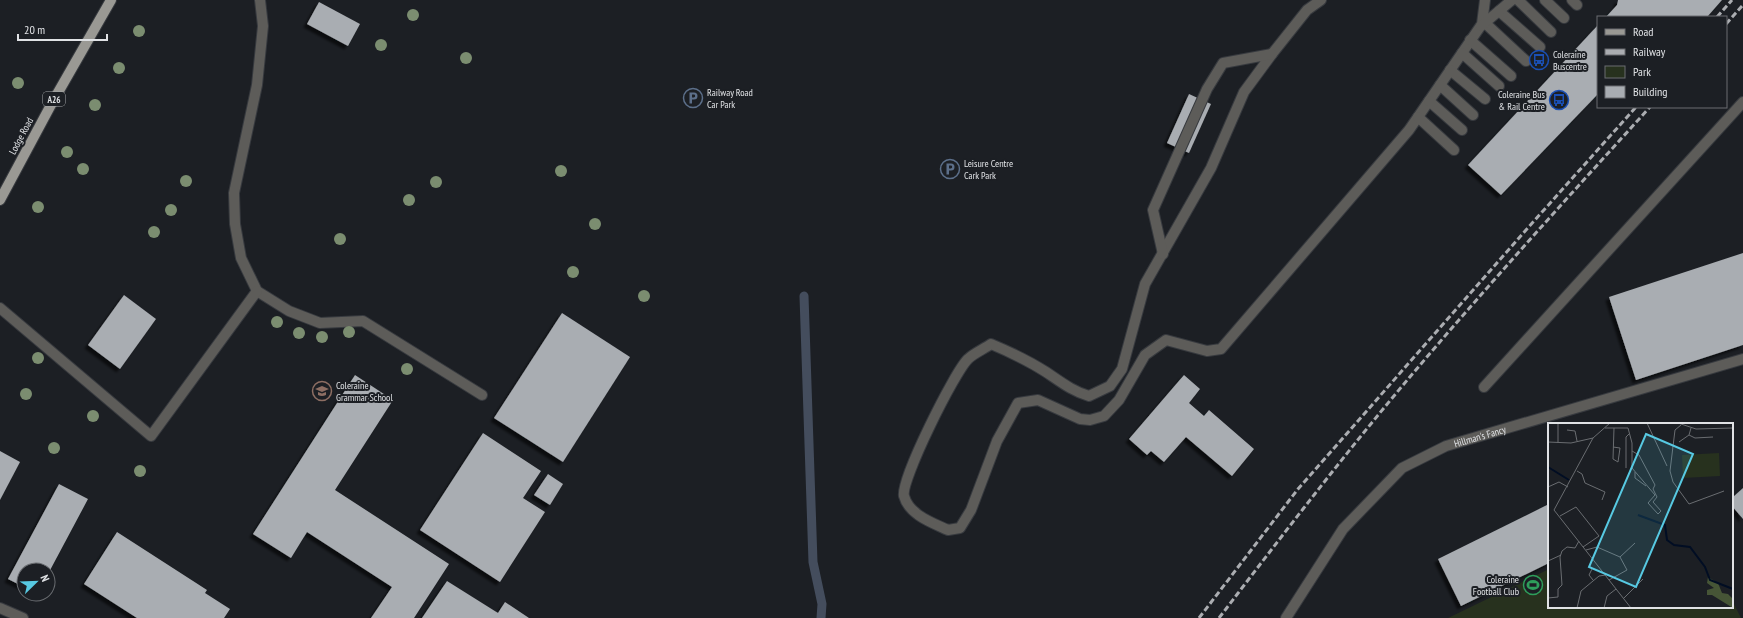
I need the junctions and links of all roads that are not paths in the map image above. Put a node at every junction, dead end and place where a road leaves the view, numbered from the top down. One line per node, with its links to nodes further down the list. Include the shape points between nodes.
1 (111, 0): 28 (main road, Lodge Road / A26)
2 (260, 0): 30 (lane, via 263,26 257,84 234,193 235,224 241,258)
3 (1320, 0): 15 (lane, via 1308,10)
4 (1485, 0): 10 (lane)
5 (1512, 0): 8 (lane)
6 (1518, 0): 11 (lane)
7 (1545, 0): 9 (lane)
8 (1499, 11): 10 (lane); 13 (lane)
9 (1564, 18)
10 (1483, 25): 12 (lane); 16 (lane)
11 (1552, 32)
12 (1470, 40): 14 (lane); 18 (lane)
13 (1540, 47)
14 (1462, 53): 17 (lane); 20 (lane)
15 (1272, 54): 29 (lane, via 1244,92 1211,168); 29 (lane, via 1223,63 1207,89 1152,210)
16 (1526, 61)
17 (1450, 70): 19 (lane); 21 (lane)
18 (1511, 76)
19 (1440, 85): 22 (lane); 24 (lane)
20 (1499, 86)
21 (1485, 99)
22 (1429, 101): 25 (lane); 26 (lane)
23 (1743, 102): 33 (lane)
24 (1473, 115)
25 (1418, 117): 27 (lane); 29 (lane, via 1221,349 1207,351 1166,340 1145,355 1119,400 1104,416 1094,420 1080,419 1038,400 1018,402 997,441 971,510 960,528 948,530 910,509 904,495 906,482 931,421 967,359 991,344 1046,372 1078,392 1089,396 1099,392 1110,386 1122,369 1145,284)
26 (1462, 130)
27 (1454, 150)
28 (0, 200)
29 (1163, 254)
30 (257, 291): 31 (lane, via 151,436); 34 (lane, via 289,312 320,323 364,321)
31 (0, 308)
32 (1743, 359): 37 (lane, Hillman's Fancy, via 1446,446 1402,468 1343,529)
33 (1484, 387)
34 (482, 395)
35 (0, 608): 36 (lane)
36 (23, 618)
37 (1286, 618)

